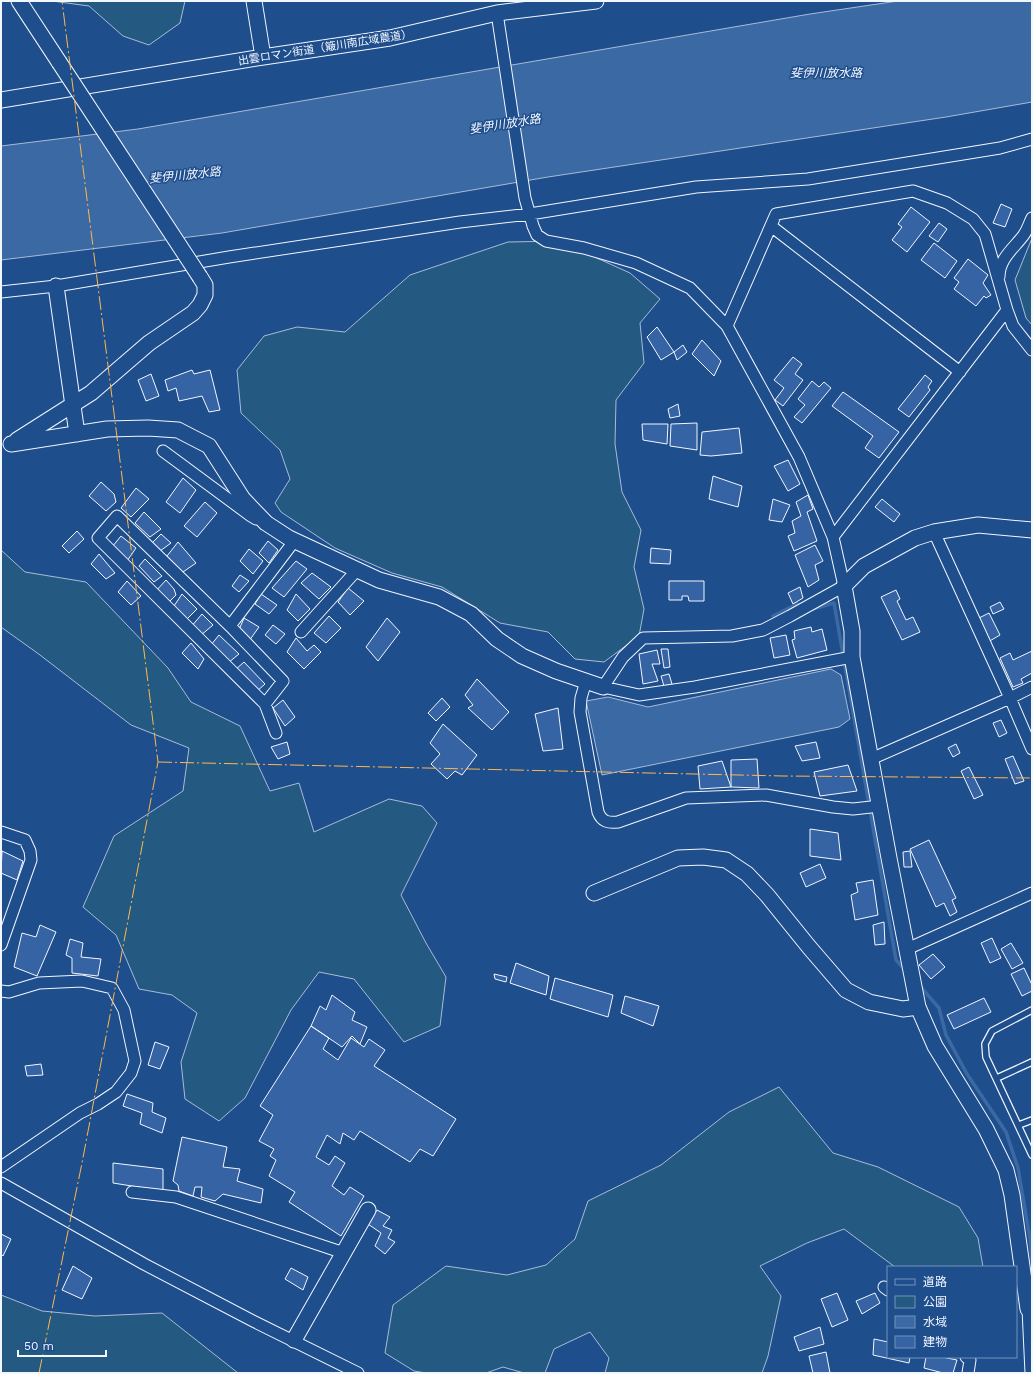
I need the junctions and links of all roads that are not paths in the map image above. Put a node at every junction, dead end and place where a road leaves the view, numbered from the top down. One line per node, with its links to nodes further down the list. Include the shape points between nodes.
1 (19, 1): 18 (street, bridge, via 205,285 205,295 194,313 149,343)
2 (254, 1): 5 (street)
3 (596, 1): 4 (street, 出雲ロマン街道（簸川南広域農道）)
4 (498, 13): 5 (street, 出雲ロマン街道（簸川南広域農道）, via 390,38); 8 (street, via 525,198)
5 (263, 57): 6 (street, 出雲ロマン街道（簸川南広域農道）)
6 (1, 100)
7 (1032, 139): 8 (street, via 1000,148 808,179 696,187)
8 (530, 214): 12 (street, via 236,255); 15 (street, via 537,236 546,241 584,248 636,263 690,288)
9 (1032, 218): 11 (street, via 999,268)
10 (770, 226): 11 (street, via 776,214 912,191 947,203 973,219 985,234); 15 (street); 17 (street)
11 (1000, 285): 14 (street)
12 (56, 286): 13 (street); 18 (street)
13 (1, 292)
14 (1006, 310): 16 (street, via 1013,326); 17 (street)
15 (727, 326): 25 (street, via 799,457)
16 (1032, 350)
17 (960, 372): 25 (street)
18 (72, 406): 19 (street); 20 (street)
19 (77, 434): 20 (street); 22 (street, via 107,429 178,430 209,446 243,499)
20 (6, 445)
21 (163, 451): 22 (street, via 251,516)
22 (266, 523): 26 (street)
23 (1032, 530): 24 (street, via 978,525)
24 (934, 532): 28 (street, via 915,538 864,566); 35 (street)
25 (832, 537): 28 (street)
26 (295, 540): 27 (street); 29 (street)
27 (357, 570): 30 (street); 32 (street, via 378,580 439,597 470,614 497,639 522,656)
28 (844, 586): 31 (street, via 852,631); 33 (street, via 763,630 732,636 643,638 623,657)
29 (230, 626): 36 (street, via 282,681); 36 (street, via 117,516 98,538)
30 (301, 632)
31 (852, 657): 33 (street, via 639,695); 39 (street)
32 (586, 681): 33 (street); 40 (street, via 580,712 598,812 604,821 618,822 686,798 766,795 833,808)
33 (603, 686)
34 (1032, 687): 35 (street)
35 (1010, 698): 38 (street); 39 (street)
36 (265, 704): 37 (street)
37 (276, 733)
38 (1032, 749)
39 (871, 759): 40 (street)
40 (880, 806): 45 (street)
41 (1, 832): 44 (street, via 25,840 31,860)
42 (594, 893): 47 (street, via 678,858 703,857 726,860 747,874 768,895 846,990 869,1002 903,1009)
43 (1032, 893): 45 (street)
44 (1, 945)
45 (907, 950): 47 (street)
46 (1, 991): 54 (street, via 8,992 39,983 82,981 112,988 124,1010 135,1062 131,1073 116,1092 80,1113)
47 (918, 1007): 59 (street, via 935,1046 986,1129 1006,1170)
48 (1032, 1010): 50 (lane, via 992,1030 985,1044 986,1057)
49 (1032, 1062): 50 (lane)
50 (997, 1078): 52 (lane)
51 (1032, 1120): 52 (lane)
52 (1019, 1126): 53 (lane)
53 (1032, 1155)
54 (1, 1167)
55 (1, 1183): 60 (street, via 144,1264)
56 (132, 1192): 58 (street, via 176,1197)
57 (368, 1210): 58 (street)
58 (344, 1253): 60 (street)
59 (1030, 1308): 64 (street)
60 (294, 1340): 62 (street)
61 (967, 1358): 63 (street, via 970,1360)
62 (358, 1373)
63 (968, 1373)
64 (1031, 1373)

